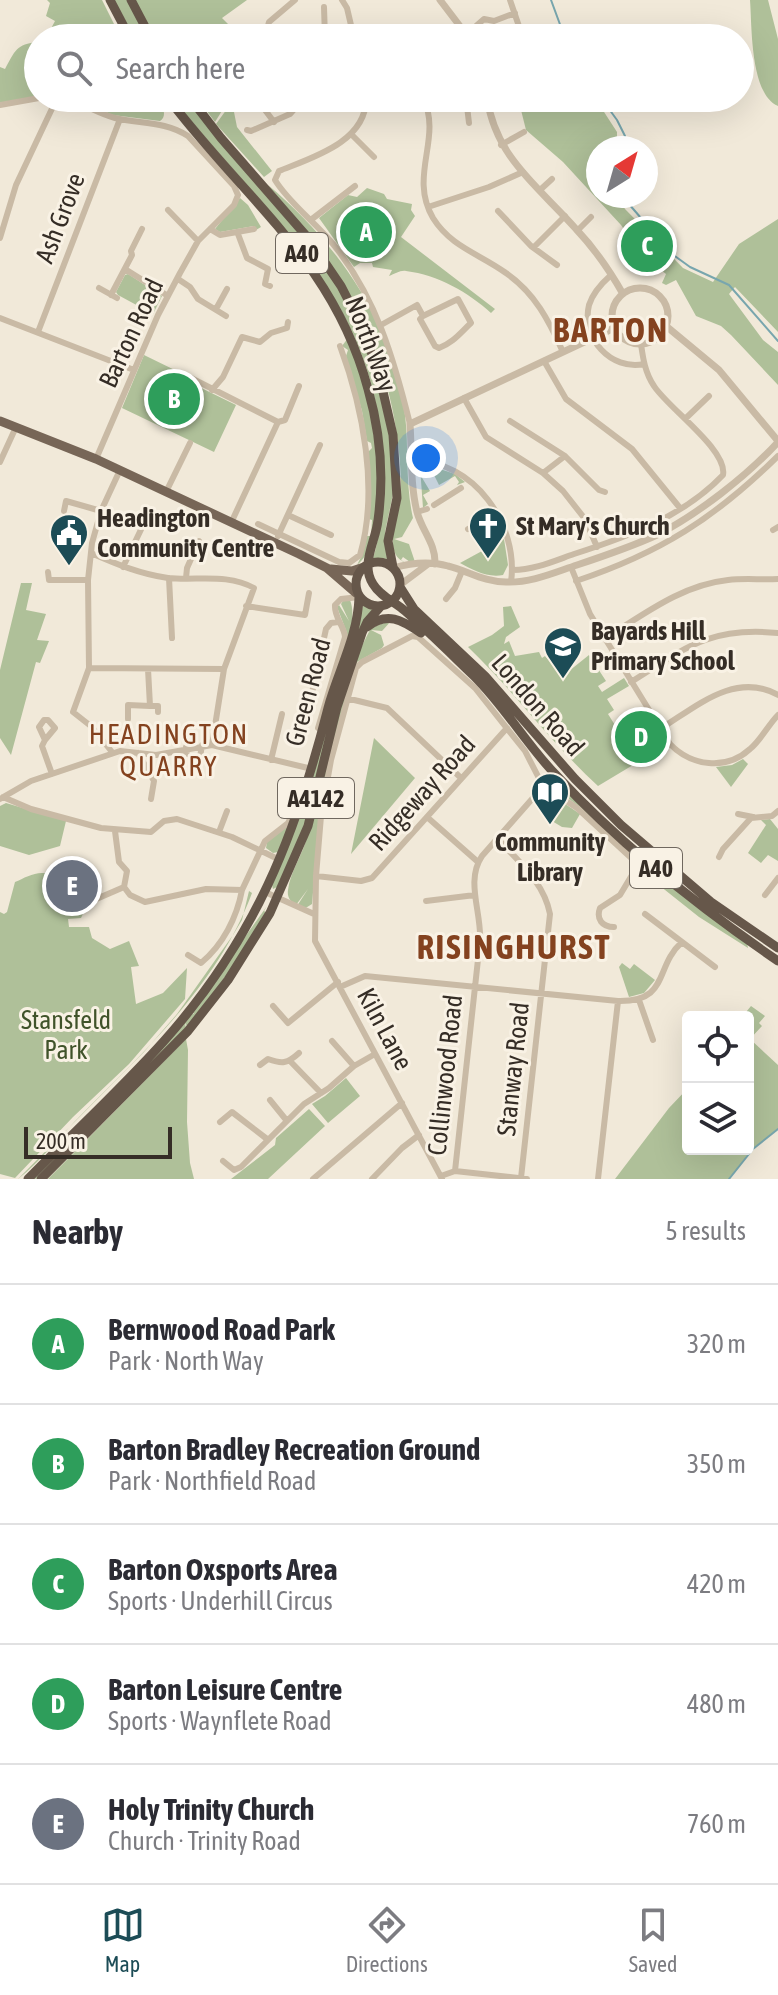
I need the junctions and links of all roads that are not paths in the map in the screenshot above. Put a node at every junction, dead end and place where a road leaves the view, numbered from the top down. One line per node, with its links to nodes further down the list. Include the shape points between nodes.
1 (110, 0): 9 (highway)
2 (131, 0): 10 (highway)
3 (295, 0): 11 (street)
4 (342, 0): 13 (street)
5 (440, 0): 14 (street)
6 (510, 0): 8 (street)
7 (324, 7): 12 (street)
8 (515, 13): 15 (street); 16 (street)
9 (123, 24)
10 (144, 24)
11 (266, 24)
12 (325, 24)
13 (351, 24)
14 (459, 24)
15 (479, 24)
16 (519, 24)
17 (24, 101): 18 (street)
18 (0, 105)
19 (52, 112): 52 (street, via 16,185)
20 (100, 112): 29 (street)
21 (179, 112): 120 (highway, North Way / A40, via 298,248 351,338 371,400 380,459 378,520)
22 (201, 112): 122 (highway, North Way / A40, via 309,239 360,323 385,396 395,451 397,498 388,541)
23 (266, 112): 30 (street)
24 (292, 112): 30 (street)
25 (363, 112): 34 (street)
26 (427, 112): 41 (street, via 431,126 422,176)
27 (468, 112): 31 (street)
28 (489, 112): 35 (street)
29 (120, 119): 48 (street, Barton Road, via 179,130 234,186 238,198); 72 (street, Ash Grove)
30 (274, 122): 32 (street)
31 (469, 123)
32 (247, 130)
33 (524, 132): 35 (street)
34 (351, 134): 36 (street); 46 (street, North Way, via 275,177)
35 (501, 145): 37 (street)
36 (374, 157)
37 (523, 172): 40 (street); 41 (street)
38 (552, 179): 40 (street)
39 (355, 186): 46 (street)
40 (540, 190): 44 (street)
41 (428, 207): 76 (street, via 457,245 523,287 547,318)
42 (168, 210): 53 (street)
43 (498, 211): 54 (street)
44 (565, 216): 50 (street); 54 (street)
45 (591, 217): 50 (street)
46 (312, 219): 68 (street, North Way, via 349,266)
47 (142, 229): 56 (street)
48 (210, 229): 51 (street, via 220,235); 53 (street, Barton Road)
49 (254, 229): 51 (street)
50 (578, 230): 57 (street)
51 (238, 234): 59 (street, via 247,258 268,269 265,284)
52 (0, 238)
53 (198, 241): 58 (street, Barton Road)
54 (534, 247): 55 (street)
55 (557, 265)
56 (125, 269): 60 (street, via 114,296); 63 (street)
57 (611, 275): 62 (street); 73 (street, via 589,305)
58 (178, 279): 63 (street, Barton Road); 64 (street)
59 (270, 286)
60 (99, 288)
61 (227, 289): 64 (street)
62 (623, 294): 69 (street, via 640,288 656,291 668,308); 71 (street, via 611,310)
63 (168, 296): 79 (street, Barton Road)
64 (216, 309): 65 (street)
65 (226, 316)
66 (423, 316): 66 (street, via 420,319 439,348 459,338 471,323 458,299); 68 (street, via 421,307 413,305)
67 (0, 318): 72 (street)
68 (381, 325): 89 (street, North Way)
69 (666, 326): 74 (street); 91 (street, via 719,370)
70 (289, 327): 82 (street, via 260,342 242,337)
71 (612, 329): 73 (street); 74 (street, via 627,342)
72 (38, 332): 79 (street)
73 (593, 338): 76 (street); 78 (street, via 615,360)
74 (641, 344): 78 (street)
75 (340, 346): 115 (street, North Way, via 364,433 362,548 357,559 339,562)
76 (563, 352): 77 (street)
77 (544, 361): 84 (street); 104 (street, via 563,396 632,449)
78 (644, 364): 85 (street, via 653,385)
79 (134, 370): 96 (street, Barton Road)
80 (191, 378): 82 (street)
81 (299, 386): 88 (street, via 285,420)
82 (212, 390): 88 (street)
83 (709, 396): 85 (street)
84 (464, 398): 89 (street); 100 (street, via 486,437)
85 (685, 419): 104 (street, via 724,470 721,478)
86 (0, 421): 90 (main road)
87 (510, 421): 94 (street)
88 (278, 422): 111 (street)
89 (410, 424): 97 (street, North Way)
90 (16, 427): 96 (main road); 98 (street)
91 (778, 441): 123 (street, via 712,499 664,531)
92 (190, 443): 102 (street)
93 (320, 445): 109 (street)
94 (565, 456): 100 (street); 103 (street)
95 (778, 456): 132 (street, via 737,495 665,545)
96 (96, 459): 99 (main road)
97 (413, 461): 107 (street, North Way); 108 (street, via 435,462 455,471)
98 (0, 462)
99 (120, 470): 102 (main road); 106 (street)
100 (543, 473): 117 (street, via 580,511)
101 (461, 488): 107 (street)
102 (166, 492): 111 (main road)
103 (605, 492)
104 (680, 508): 117 (street)
105 (64, 511): 106 (street, via 66,501)
106 (101, 511): 118 (street)
107 (417, 512): 119 (street, North Way, via 435,549)
108 (496, 513): 113 (street); 125 (street)
109 (288, 515): 114 (street); 115 (street)
110 (147, 517): 121 (street)
111 (231, 523): 115 (main road)
112 (258, 524): 115 (street)
113 (468, 529)
114 (331, 535)
115 (277, 539): 124 (main road)
116 (199, 541): 129 (street)
117 (597, 547): 125 (street)
118 (91, 553): 121 (street); 131 (street)
119 (432, 564): 122 (street); 126 (street); 134 (street)
120 (366, 566): 122 (highway, via 381,562); 124 (main road, via 347,571); 136 (highway, North Way, via 356,577); 138 (highway)
121 (123, 567): 128 (street)
122 (393, 567): 134 (highway, North Way)
123 (571, 567): 132 (street); 133 (street)
124 (327, 568): 136 (main road)
125 (513, 570): 133 (street)
126 (462, 571): 133 (street); 137 (street)
127 (48, 572): 131 (street, via 49,580)
128 (169, 578): 129 (street); 144 (street)
129 (186, 578): 139 (street, via 227,579 254,588)
130 (778, 579): 145 (street, via 727,580 694,588)
131 (88, 580): 146 (street)
132 (576, 581): 145 (street)
133 (511, 582)
134 (400, 586): 138 (highway); 206 (highway, London Road / A40, via 414,609 485,676 603,808)
135 (309, 593): 139 (street, via 305,615)
136 (358, 595): 138 (highway, via 369,604); 140 (street, Green Road, via 338,601); 189 (highway, A4142, via 355,628)
137 (446, 599)
138 (386, 604): 141 (highway, London Road); 141 (highway); 142 (highway, A4142)
139 (246, 606): 148 (street)
140 (338, 622): 158 (street, via 326,629); 170 (street, Green Road, via 345,637)
141 (418, 630): 142 (highway, via 389,617); 151 (street, Green Road, via 362,662); 159 (street, London Road); 173 (highway, London Road / A40, via 485,688)
142 (362, 633): 200 (highway, A4142, via 341,693 308,826)
143 (778, 633): 149 (street, via 738,630 709,637)
144 (172, 638)
145 (604, 639): 149 (street)
146 (89, 668): 147 (street); 166 (street, via 73,712)
147 (148, 669): 148 (street); 152 (street)
148 (224, 669): 164 (street)
149 (631, 682): 160 (street)
150 (778, 695): 160 (street, via 758,687 734,687)
151 (346, 698): 174 (street, via 387,708); 192 (street, Green Road, via 321,816)
152 (150, 706): 153 (street, via 158,706); 156 (street, via 128,705)
153 (158, 712)
154 (282, 714): 169 (street)
155 (778, 715): 157 (street)
156 (128, 719)
157 (769, 725): 160 (street, via 747,752 714,764 682,755); 161 (street)
158 (302, 726)
159 (507, 728): 174 (street, Ridgeway Road); 175 (street, London Road)
160 (660, 729)
161 (778, 732)
162 (45, 740): 172 (street, via 42,746)
163 (202, 745): 164 (street); 165 (street); 171 (street)
164 (212, 745): 169 (street)
165 (186, 747): 167 (street, via 156,755); 168 (street, via 187,754)
166 (112, 752): 167 (street); 172 (street)
167 (138, 753): 177 (street, via 154,781)
168 (176, 757)
169 (271, 760): 170 (street)
170 (308, 768): 187 (street, Green Road, via 291,820)
171 (198, 770)
172 (52, 774): 176 (street)
173 (554, 774): 175 (street); 206 (highway, London Road / A40, via 633,848)
174 (461, 778): 181 (street, Ridgeway Road)
175 (543, 786): 186 (street); 191 (street, London Road, via 570,802)
176 (2, 798): 184 (street)
177 (151, 799)
178 (227, 811): 185 (street)
179 (738, 814): 182 (street)
180 (775, 814): 182 (street); 183 (street)
181 (427, 817): 190 (street); 192 (street, Ridgeway Road, via 372,878)
182 (753, 817): 188 (street, via 720,847)
183 (778, 823)
184 (115, 831): 185 (street, via 151,832 168,819); 195 (street, via 119,862 127,871)
185 (219, 832): 187 (street)
186 (497, 838): 190 (street); 216 (street, Stanway Road, via 539,884 547,901)
187 (261, 851): 189 (street); 196 (street, Green Road)
188 (719, 857)
189 (280, 860): 197 (highway, A4142)
190 (478, 862): 198 (street, Collinwood Road)
191 (638, 865): 194 (street, London Road); 207 (street, via 620,895 600,908 600,922)
192 (316, 876): 204 (street, Green Road)
193 (778, 878): 199 (street)
194 (655, 886)
195 (124, 887): 196 (street, via 145,902 206,889); 201 (street)
196 (242, 890): 211 (street, Green Road, via 236,913 211,954 201,963)
197 (265, 892): 200 (street); 203 (highway, A4142)
198 (475, 895): 202 (street); 215 (street, Collinwood Road, via 481,931)
199 (765, 895)
200 (278, 898): 203 (street); 204 (street); 238 (highway, A4142, via 237,967 198,1018)
201 (94, 900)
202 (426, 901)
203 (256, 910): 237 (highway, A4142, via 218,973 165,1040)
204 (314, 914): 208 (street, Green Road)
205 (645, 914): 209 (street)
206 (720, 914): 210 (highway, A40); 212 (highway, A40)
207 (614, 927)
208 (315, 941): 214 (street, Kiln Lane)
209 (682, 942): 213 (street); 217 (street, via 655,989)
210 (777, 945)
211 (188, 955)
212 (778, 961)
213 (715, 967)
214 (339, 985): 215 (street, via 365,976); 219 (street, via 288,1023); 223 (street, Kiln Lane)
215 (475, 987): 216 (street); 235 (street, Collinwood Road)
216 (541, 993): 218 (street); 241 (street, Stanway Road)
217 (639, 1000): 218 (street); 220 (street)
218 (618, 1001): 242 (street)
219 (273, 1006)
220 (653, 1040)
221 (332, 1041): 226 (street)
222 (299, 1053): 224 (street)
223 (375, 1054): 226 (street); 229 (street, Kiln Lane)
224 (290, 1061): 225 (street, via 268,1059); 227 (street)
225 (260, 1065)
226 (354, 1066): 227 (street)
227 (321, 1093): 230 (street)
228 (270, 1100): 230 (street)
229 (402, 1103): 232 (street, Kiln Lane); 239 (street)
230 (287, 1121): 233 (street)
231 (220, 1122): 233 (street, via 232,1112)
232 (419, 1135): 236 (street, Kiln Lane); 240 (street)
233 (267, 1139): 234 (street, via 241,1167 234,1170)
234 (223, 1161)
235 (455, 1171): 236 (street); 241 (street)
236 (442, 1177)
237 (28, 1179)
238 (41, 1179)
239 (313, 1179)
240 (372, 1179)
241 (524, 1179)
242 (598, 1179)

